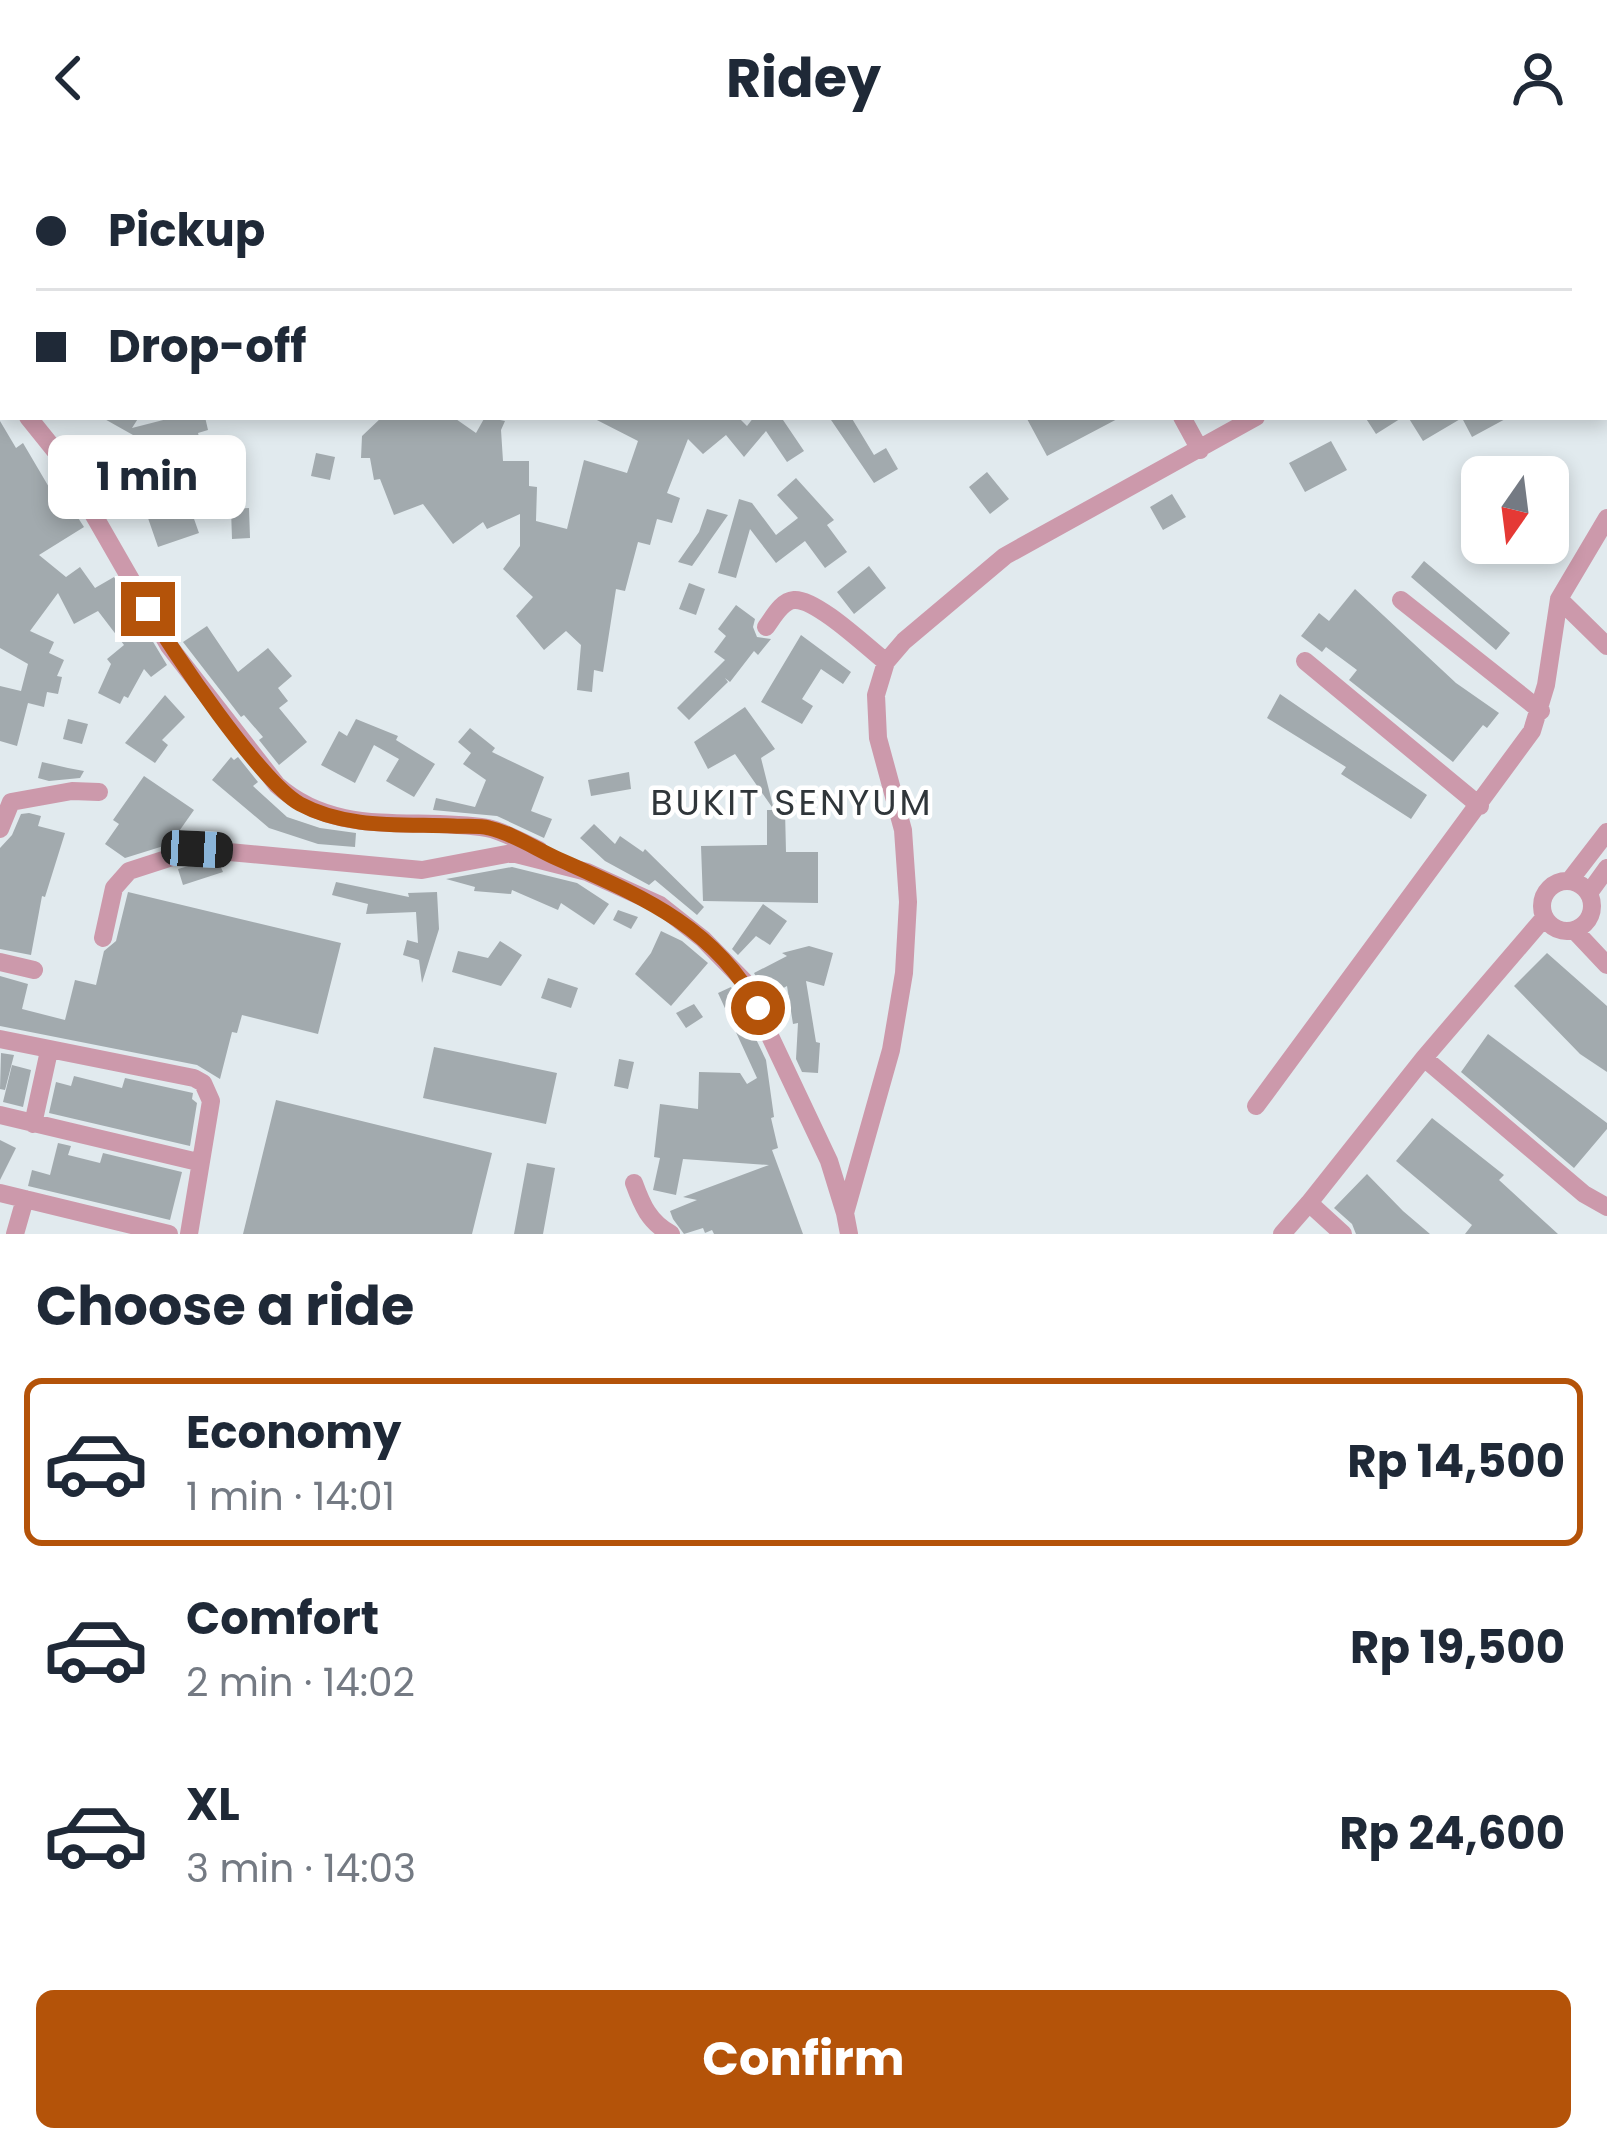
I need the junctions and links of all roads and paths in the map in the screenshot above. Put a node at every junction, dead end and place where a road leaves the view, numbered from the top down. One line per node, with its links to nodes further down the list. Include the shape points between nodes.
1 (30, 420): 18 (street, via 61,458 169,646 296,802 346,821 490,828)
2 (1184, 420): 4 (street)
3 (1251, 420): 4 (street)
4 (1200, 450): 10 (street, via 1005,556)
5 (1607, 518): 6 (street)
6 (1559, 599): 9 (street); 12 (street)
7 (1401, 600): 12 (street)
8 (766, 627): 10 (street, via 783,605 810,604)
9 (1607, 646)
10 (886, 662): 39 (street, via 876,695 878,738 903,830 904,973)
11 (1304, 662): 14 (street)
12 (1541, 711): 14 (street)
13 (99, 792): 15 (street, via 11,802)
14 (1480, 806): 30 (street)
15 (0, 829)
16 (1607, 832): 19 (street)
17 (1607, 868): 20 (street)
18 (587, 872): 23 (street, via 512,853 422,870 197,849 129,871 113,888); 39 (street, via 660,905 744,981 829,1161)
19 (1570, 880): 20 (street); 21 (street, via 1544,895)
20 (1589, 893): 22 (street, via 1591,914)
21 (1544, 918): 22 (street); 29 (street)
22 (1574, 930): 25 (street)
23 (103, 938)
24 (0, 962): 26 (street)
25 (1607, 965)
26 (34, 970)
27 (0, 1039): 28 (street)
28 (50, 1051): 32 (street); 33 (street, via 203,1083 211,1101)
29 (1424, 1058): 37 (street); 38 (street)
30 (1256, 1106)
31 (0, 1115): 32 (street)
32 (33, 1124): 33 (street)
33 (198, 1162): 42 (street)
34 (634, 1183): 43 (street, via 644,1209)
35 (0, 1193): 36 (street)
36 (25, 1199): 40 (street); 41 (street)
37 (1309, 1203): 45 (street); 46 (street)
38 (1607, 1207)
39 (845, 1213): 44 (street)
40 (15, 1234)
41 (169, 1234)
42 (190, 1234)
43 (670, 1234)
44 (849, 1234)
45 (1282, 1234)
46 (1343, 1234)

